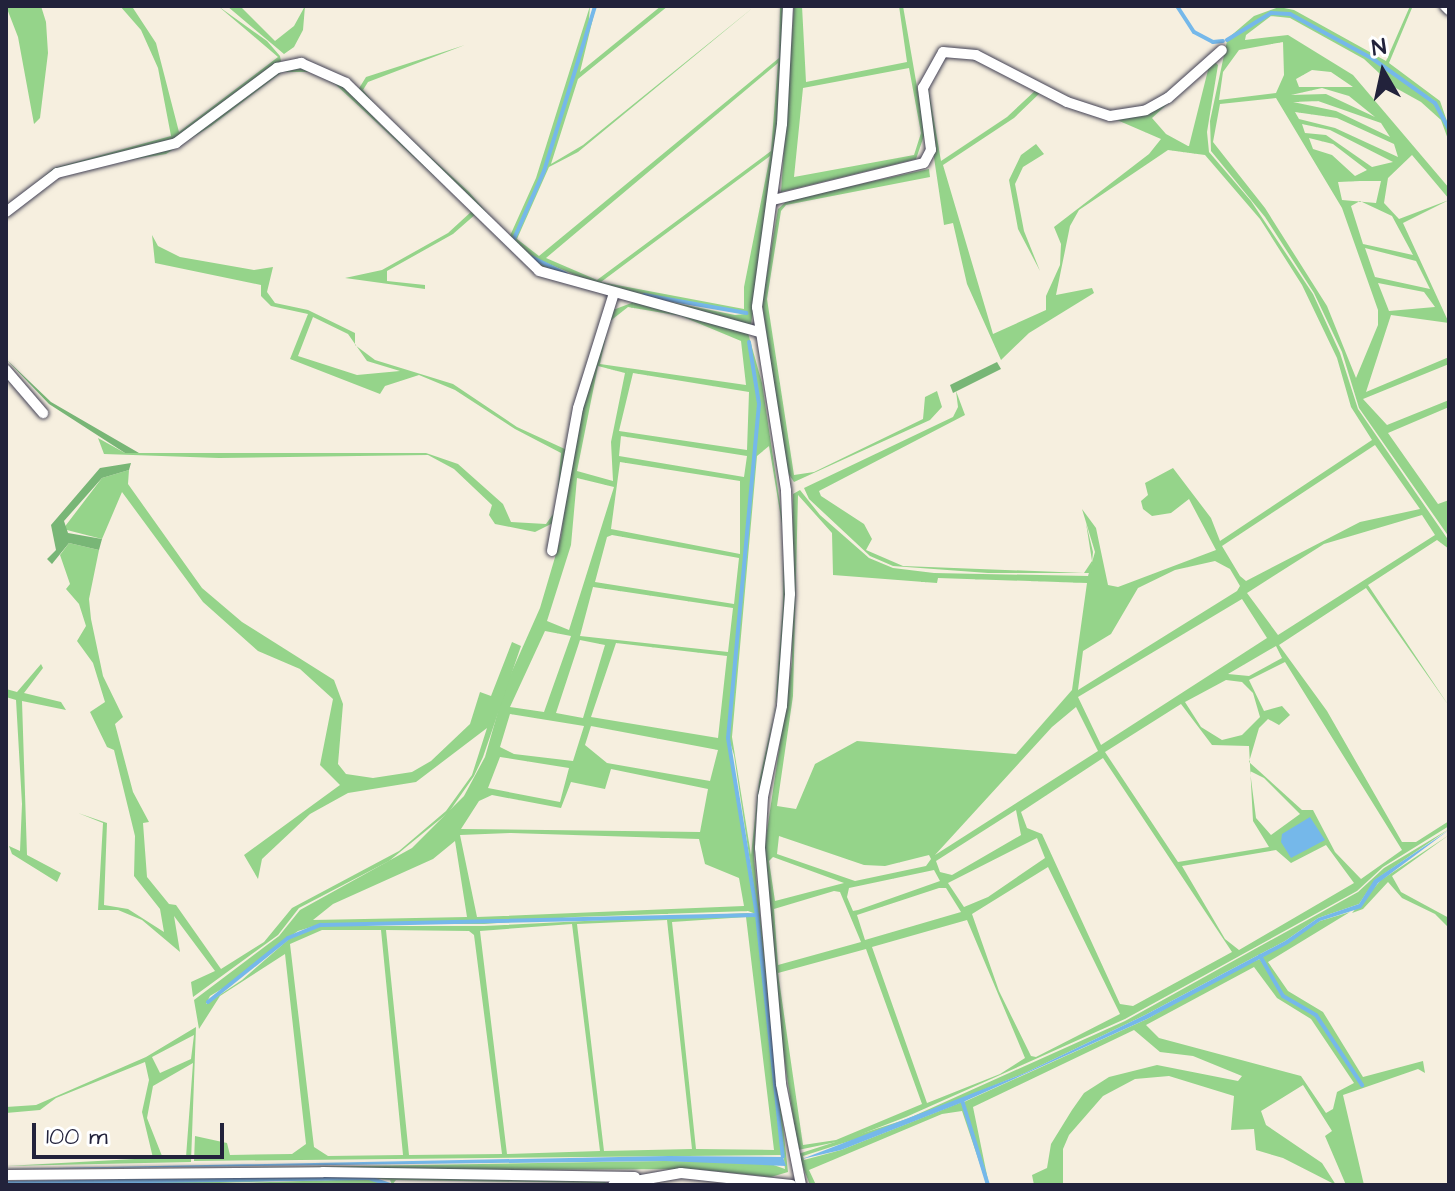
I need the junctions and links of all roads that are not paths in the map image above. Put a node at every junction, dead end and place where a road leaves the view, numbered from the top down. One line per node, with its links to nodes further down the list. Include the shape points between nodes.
1 (788, 6): 3 (street)
2 (1222, 50): 3 (street, via 1168,98 1146,110 1110,116 1067,102 976,55 943,52 923,88 931,150 924,163)
3 (773, 200): 6 (street, via 757,281)
4 (6, 212): 5 (street, via 57,173 176,143 277,68 301,63 346,83 386,127 481,211 526,262)
5 (613, 296): 6 (street); 9 (street, via 578,408)
6 (759, 332): 14 (street, via 791,553 787,665 760,819 760,880 781,1084)
7 (6, 370): 8 (street)
8 (43, 413)
9 (552, 551)
10 (6, 1175): 11 (street, via 323,1172)
11 (635, 1177): 12 (street); 13 (street, via 681,1173)
12 (613, 1185)
13 (791, 1185)
14 (801, 1185)

